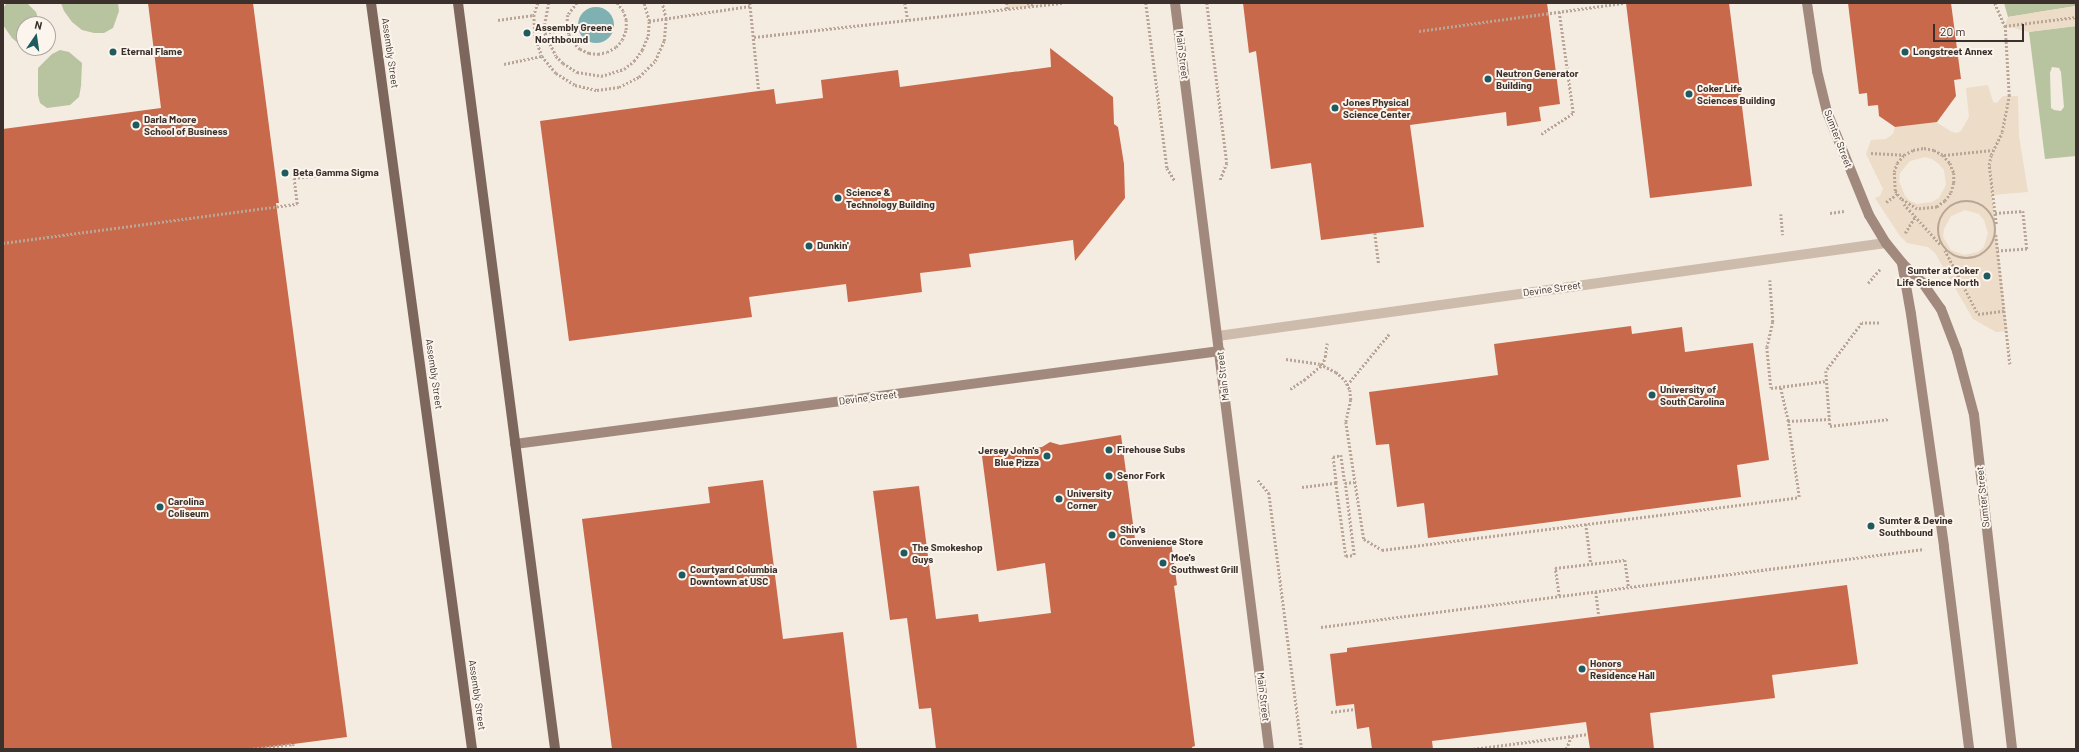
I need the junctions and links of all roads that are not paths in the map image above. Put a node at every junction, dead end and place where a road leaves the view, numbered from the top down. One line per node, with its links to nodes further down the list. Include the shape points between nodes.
1 (371, 3): 10 (main road, Assembly Street)
2 (458, 3): 9 (main road)
3 (1175, 3): 7 (street, Main Street)
4 (1807, 3): 5 (street, Sumter Street, via 1817,71 1827,112 1869,215)
5 (1886, 243): 6 (street, Sumter Street); 7 (lane, Devine Street)
6 (1902, 263): 13 (street, Sumter Street, via 1944,547); 14 (street, Sumter Street, via 1922,282 1941,309 1957,351 1974,414)
7 (1218, 336): 8 (street, Main Street)
8 (1220, 352): 9 (street, Devine Street); 12 (street, Main Street)
9 (515, 444): 11 (main road)
10 (472, 749)
11 (555, 749)
12 (1269, 749)
13 (1969, 749)
14 (2012, 749)

